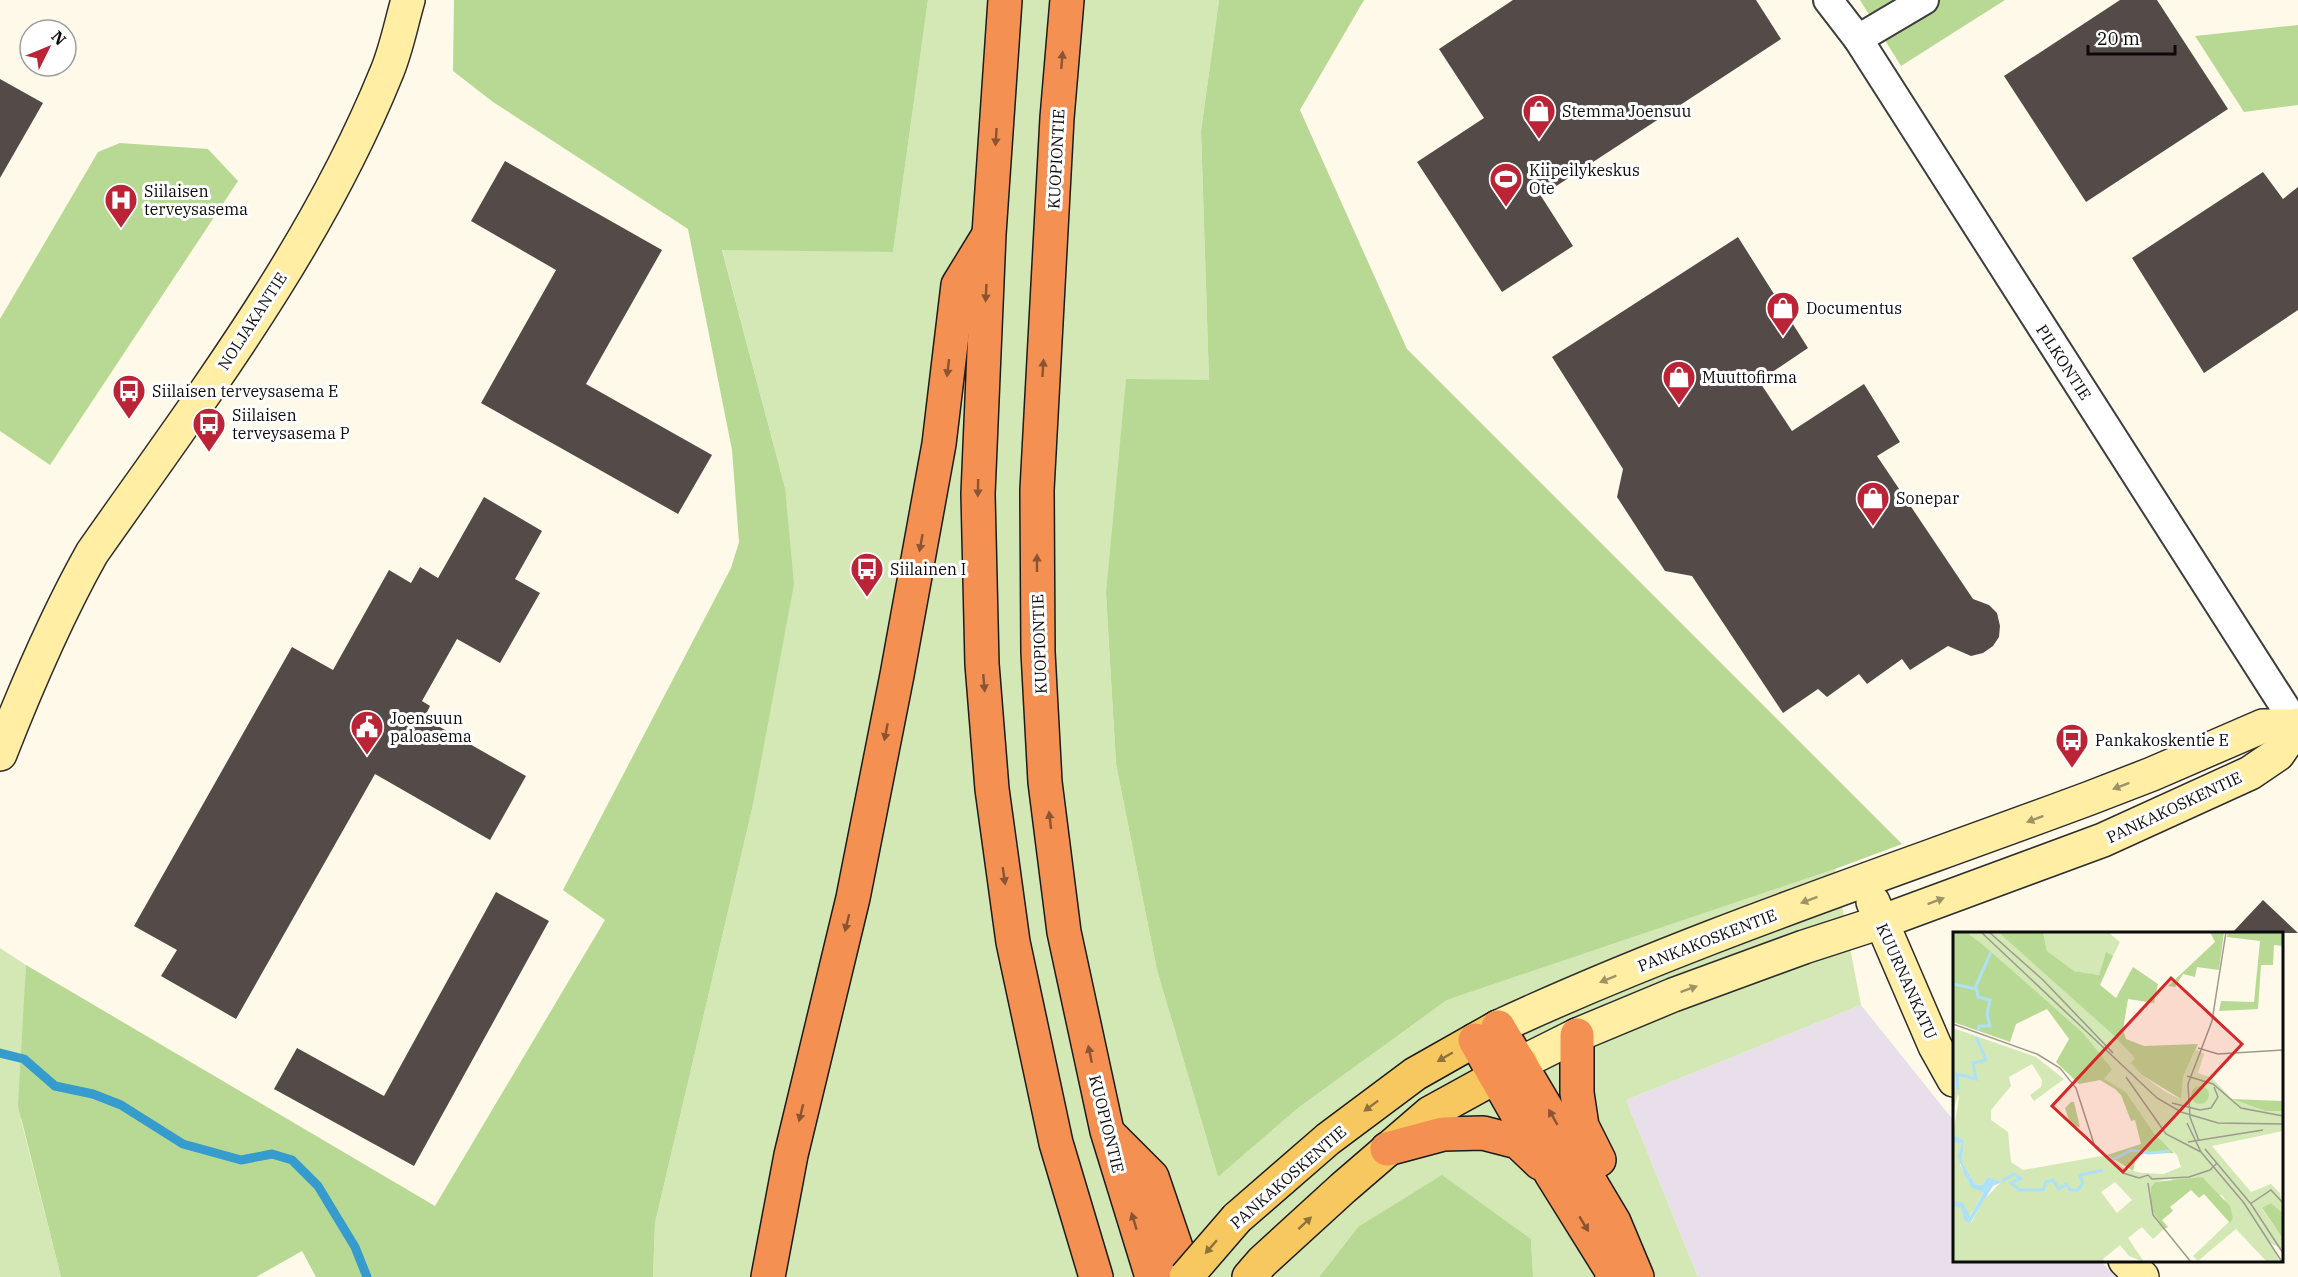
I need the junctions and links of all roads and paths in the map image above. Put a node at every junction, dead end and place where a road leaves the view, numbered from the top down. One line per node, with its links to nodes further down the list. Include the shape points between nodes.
1 (408, 0): 9 (main road, NOLJAKANTIE, via 387,72 349,159 302,245 252,324 92,553 46,644)
2 (1005, 0): 7 (highway, one-way to 7)
3 (1067, 0): 16 (highway, KUOPIONTIE, one-way to 3, via 1064,932 1045,782 1038,652 1036,490)
4 (1827, 0): 6 (street, PILKONTIE)
5 (1924, 0): 6 (street)
6 (1858, 39): 8 (street, PILKONTIE)
7 (989, 234): 22 (highway, one-way to 22, via 958,285 939,444 897,675 853,898 791,1155); 23 (highway, one-way to 23, via 978,494 982,664 992,789 1013,942 1056,1143)
8 (2297, 726): 10 (main road, PANKAKOSKENTIE, one-way to 10, via 2263,726 2090,798); 11 (main road, PANKAKOSKENTIE, one-way to 8, via 2103,840 2187,803 2250,773 2278,753)
9 (0, 754)
10 (1864, 880): 11 (main road, KUURNANKATU); 12 (main road, PANKAKOSKENTIE, one-way to 12, via 1703,940)
11 (1881, 922): 13 (main road, PANKAKOSKENTIE, one-way to 11, via 1672,995); 15 (main road, KUURNANKATU)
12 (1486, 1034): 14 (highway); 25 (main road, PANKAKOSKENTIE, one-way to 25, bridge, via 1414,1074 1328,1138 1237,1218)
13 (1577, 1035): 14 (main road, PANKAKOSKENTIE); 19 (highway, via 1577,1093 1582,1126 1613,1190)
14 (1508, 1070): 17 (main road, PANKAKOSKENTIE, via 1430,1113); 18 (highway); 19 (highway, one-way to 14)
15 (1953, 1078)
16 (1107, 1131): 24 (highway, KUOPIONTIE, one-way to 16); 25 (highway, via 1152,1177)
17 (1387, 1149): 18 (highway, via 1443,1134 1483,1133 1518,1143); 21 (main road, PANKAKOSKENTIE, one-way to 17)
18 (1552, 1175): 26 (highway, one-way to 26)
19 (1614, 1222): 27 (highway)
20 (2127, 1262): 28 (main road)
21 (1256, 1270)
22 (768, 1277)
23 (1096, 1277)
24 (1152, 1277)
25 (1186, 1277)
26 (1613, 1277)
27 (1637, 1277)
28 (2142, 1277)

